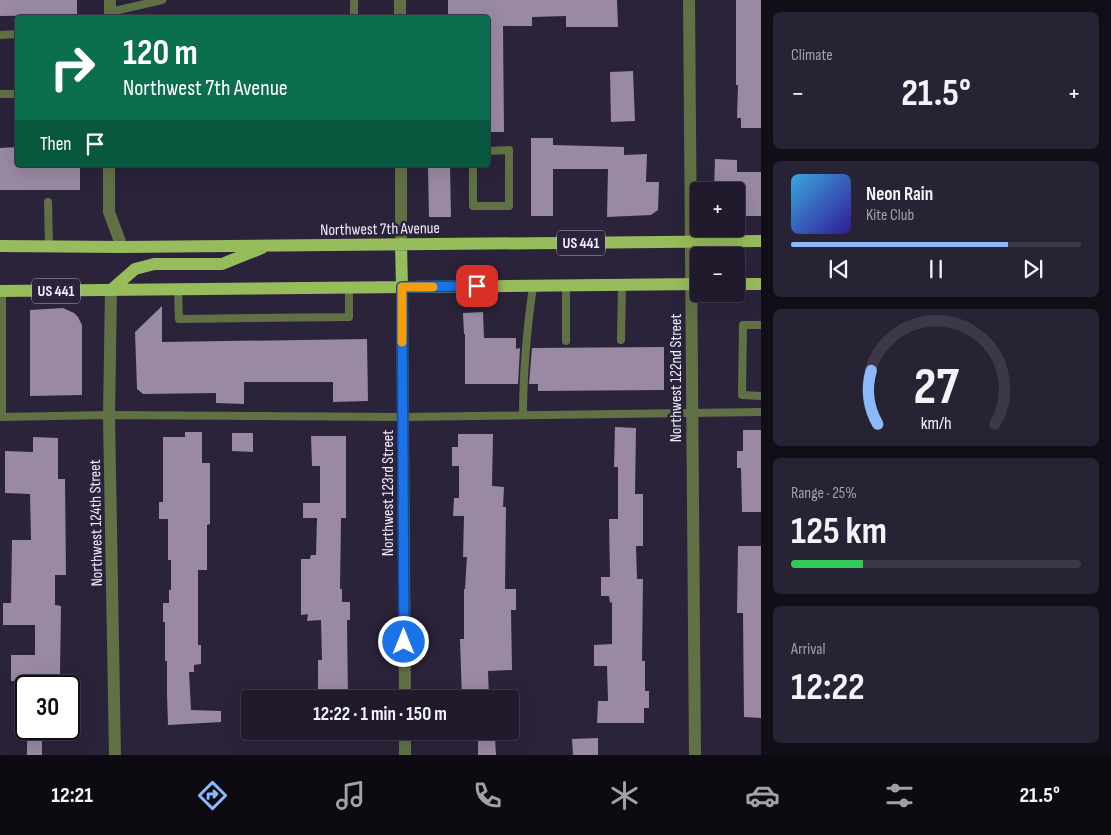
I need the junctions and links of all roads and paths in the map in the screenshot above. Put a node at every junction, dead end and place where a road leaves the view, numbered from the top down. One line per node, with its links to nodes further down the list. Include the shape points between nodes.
1 (162, 0): 5 (lane)
2 (354, 0): 6 (lane)
3 (400, 0): 7 (street)
4 (689, 0): 18 (street, Northwest 122nd Street)
5 (110, 10)
6 (354, 15)
7 (400, 15)
8 (15, 34): 9 (lane)
9 (0, 35)
10 (0, 94): 11 (lane)
11 (15, 94)
12 (490, 150): 15 (lane, via 509,150 509,206 473,206)
13 (109, 167): 23 (street, via 109,212)
14 (401, 167): 19 (street)
15 (473, 167)
16 (48, 202): 22 (lane)
17 (761, 241): 18 (main road, Northwest 7th Avenue / US 441)
18 (690, 242): 19 (main road, Northwest 7th Avenue / US 441); 24 (street, Northwest 122nd Street)
19 (401, 244): 20 (main road, Northwest 7th Avenue / US 441); 31 (main road)
20 (269, 245): 23 (main road, Northwest 7th Avenue / US 441); 33 (main road, via 222,264 154,264 134,269)
21 (0, 246): 22 (main road, Northwest 7th Avenue / US 441)
22 (49, 246): 23 (main road, Northwest 7th Avenue / US 441)
23 (122, 247)
24 (691, 247)
25 (690, 284): 28 (main road, US 441)
26 (745, 284): 27 (main road)
27 (761, 284)
28 (622, 285): 30 (main road, US 441); 38 (lane)
29 (533, 286): 30 (main road, US 441); 31 (main road, US 441); 44 (lane, via 524,357)
30 (566, 286): 39 (lane)
31 (402, 287): 32 (main road, US 441); 46 (street, Northwest 123rd Street)
32 (349, 288): 34 (main road, US 441); 34 (lane, via 349,317 179,319)
33 (111, 290): 34 (main road, US 441); 35 (main road, US 441); 43 (street, Northwest 124th Street)
34 (178, 290)
35 (1, 291): 45 (lane)
36 (695, 302): 41 (street, Northwest 122nd Street)
37 (761, 325): 40 (lane, via 743,325 742,395)
38 (621, 340)
39 (566, 341)
40 (761, 396)
41 (692, 412): 42 (lane); 44 (lane); 51 (street, Northwest 122nd Street)
42 (761, 412)
43 (109, 415): 45 (lane); 46 (lane); 49 (street, Northwest 124th Street)
44 (523, 415): 46 (lane)
45 (1, 417)
46 (403, 417): 47 (street, Northwest 123rd Street)
47 (405, 690)
48 (405, 740): 50 (street)
49 (116, 755)
50 (405, 755)
51 (695, 755)

